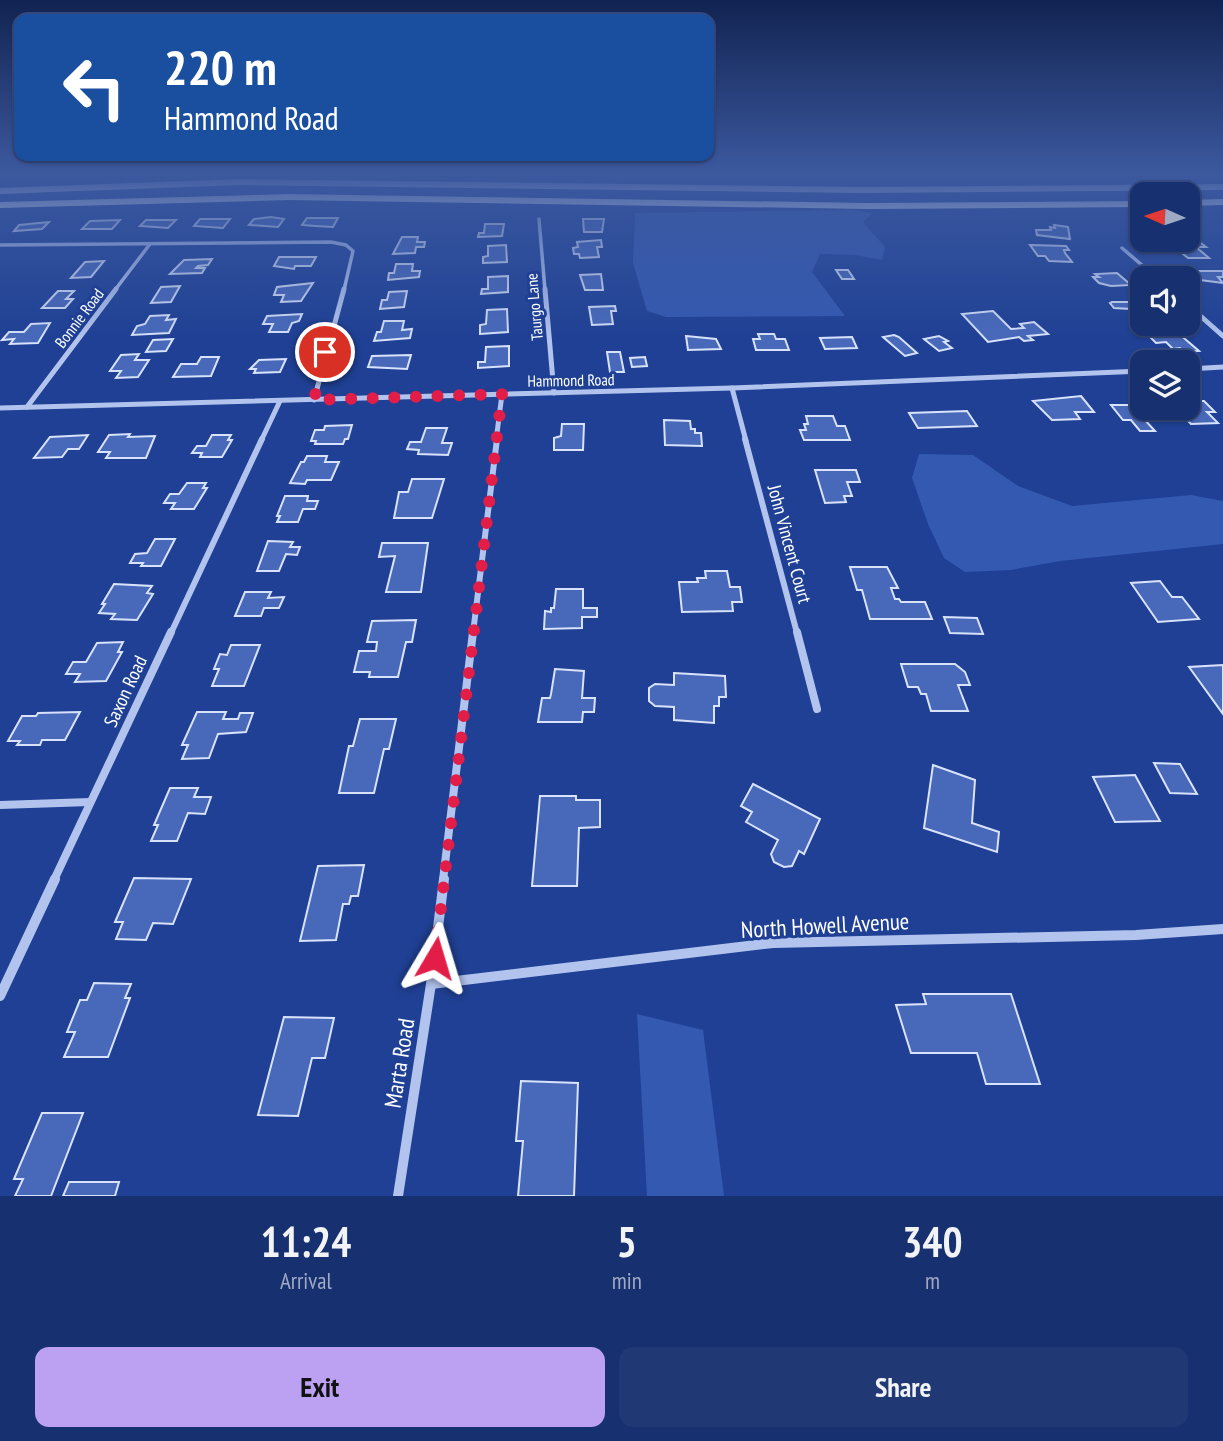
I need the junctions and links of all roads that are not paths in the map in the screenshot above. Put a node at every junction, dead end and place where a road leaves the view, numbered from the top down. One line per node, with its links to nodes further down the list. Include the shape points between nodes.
1 (540, 228): 12 (street, Taurgo Lane)
2 (150, 244): 3 (street); 14 (street, via 331,242 353,251); 16 (street, Bonnie Road)
3 (0, 245)
4 (1122, 248): 5 (street)
5 (1143, 266)
6 (1200, 315): 7 (street)
7 (1223, 335)
8 (1223, 367): 9 (street)
9 (1200, 368)
10 (1130, 372): 11 (street, Hammond Road)
11 (732, 388): 12 (street, Hammond Road); 18 (street, John Vincent Court)
12 (554, 393): 13 (street, Hammond Road)
13 (502, 394): 14 (street, Hammond Road); 22 (street, Marta Road)
14 (314, 400): 15 (street, Hammond Road)
15 (280, 401): 16 (street, Hammond Road); 19 (street, Saxon Road)
16 (27, 407): 17 (street, Hammond Road)
17 (0, 408)
18 (817, 709)
19 (90, 802): 20 (street); 23 (street, Saxon Road)
20 (0, 805)
21 (1223, 929): 22 (street, North Howell Avenue, via 773,943)
22 (431, 984): 24 (street, Marta Road)
23 (0, 996)
24 (398, 1196)

